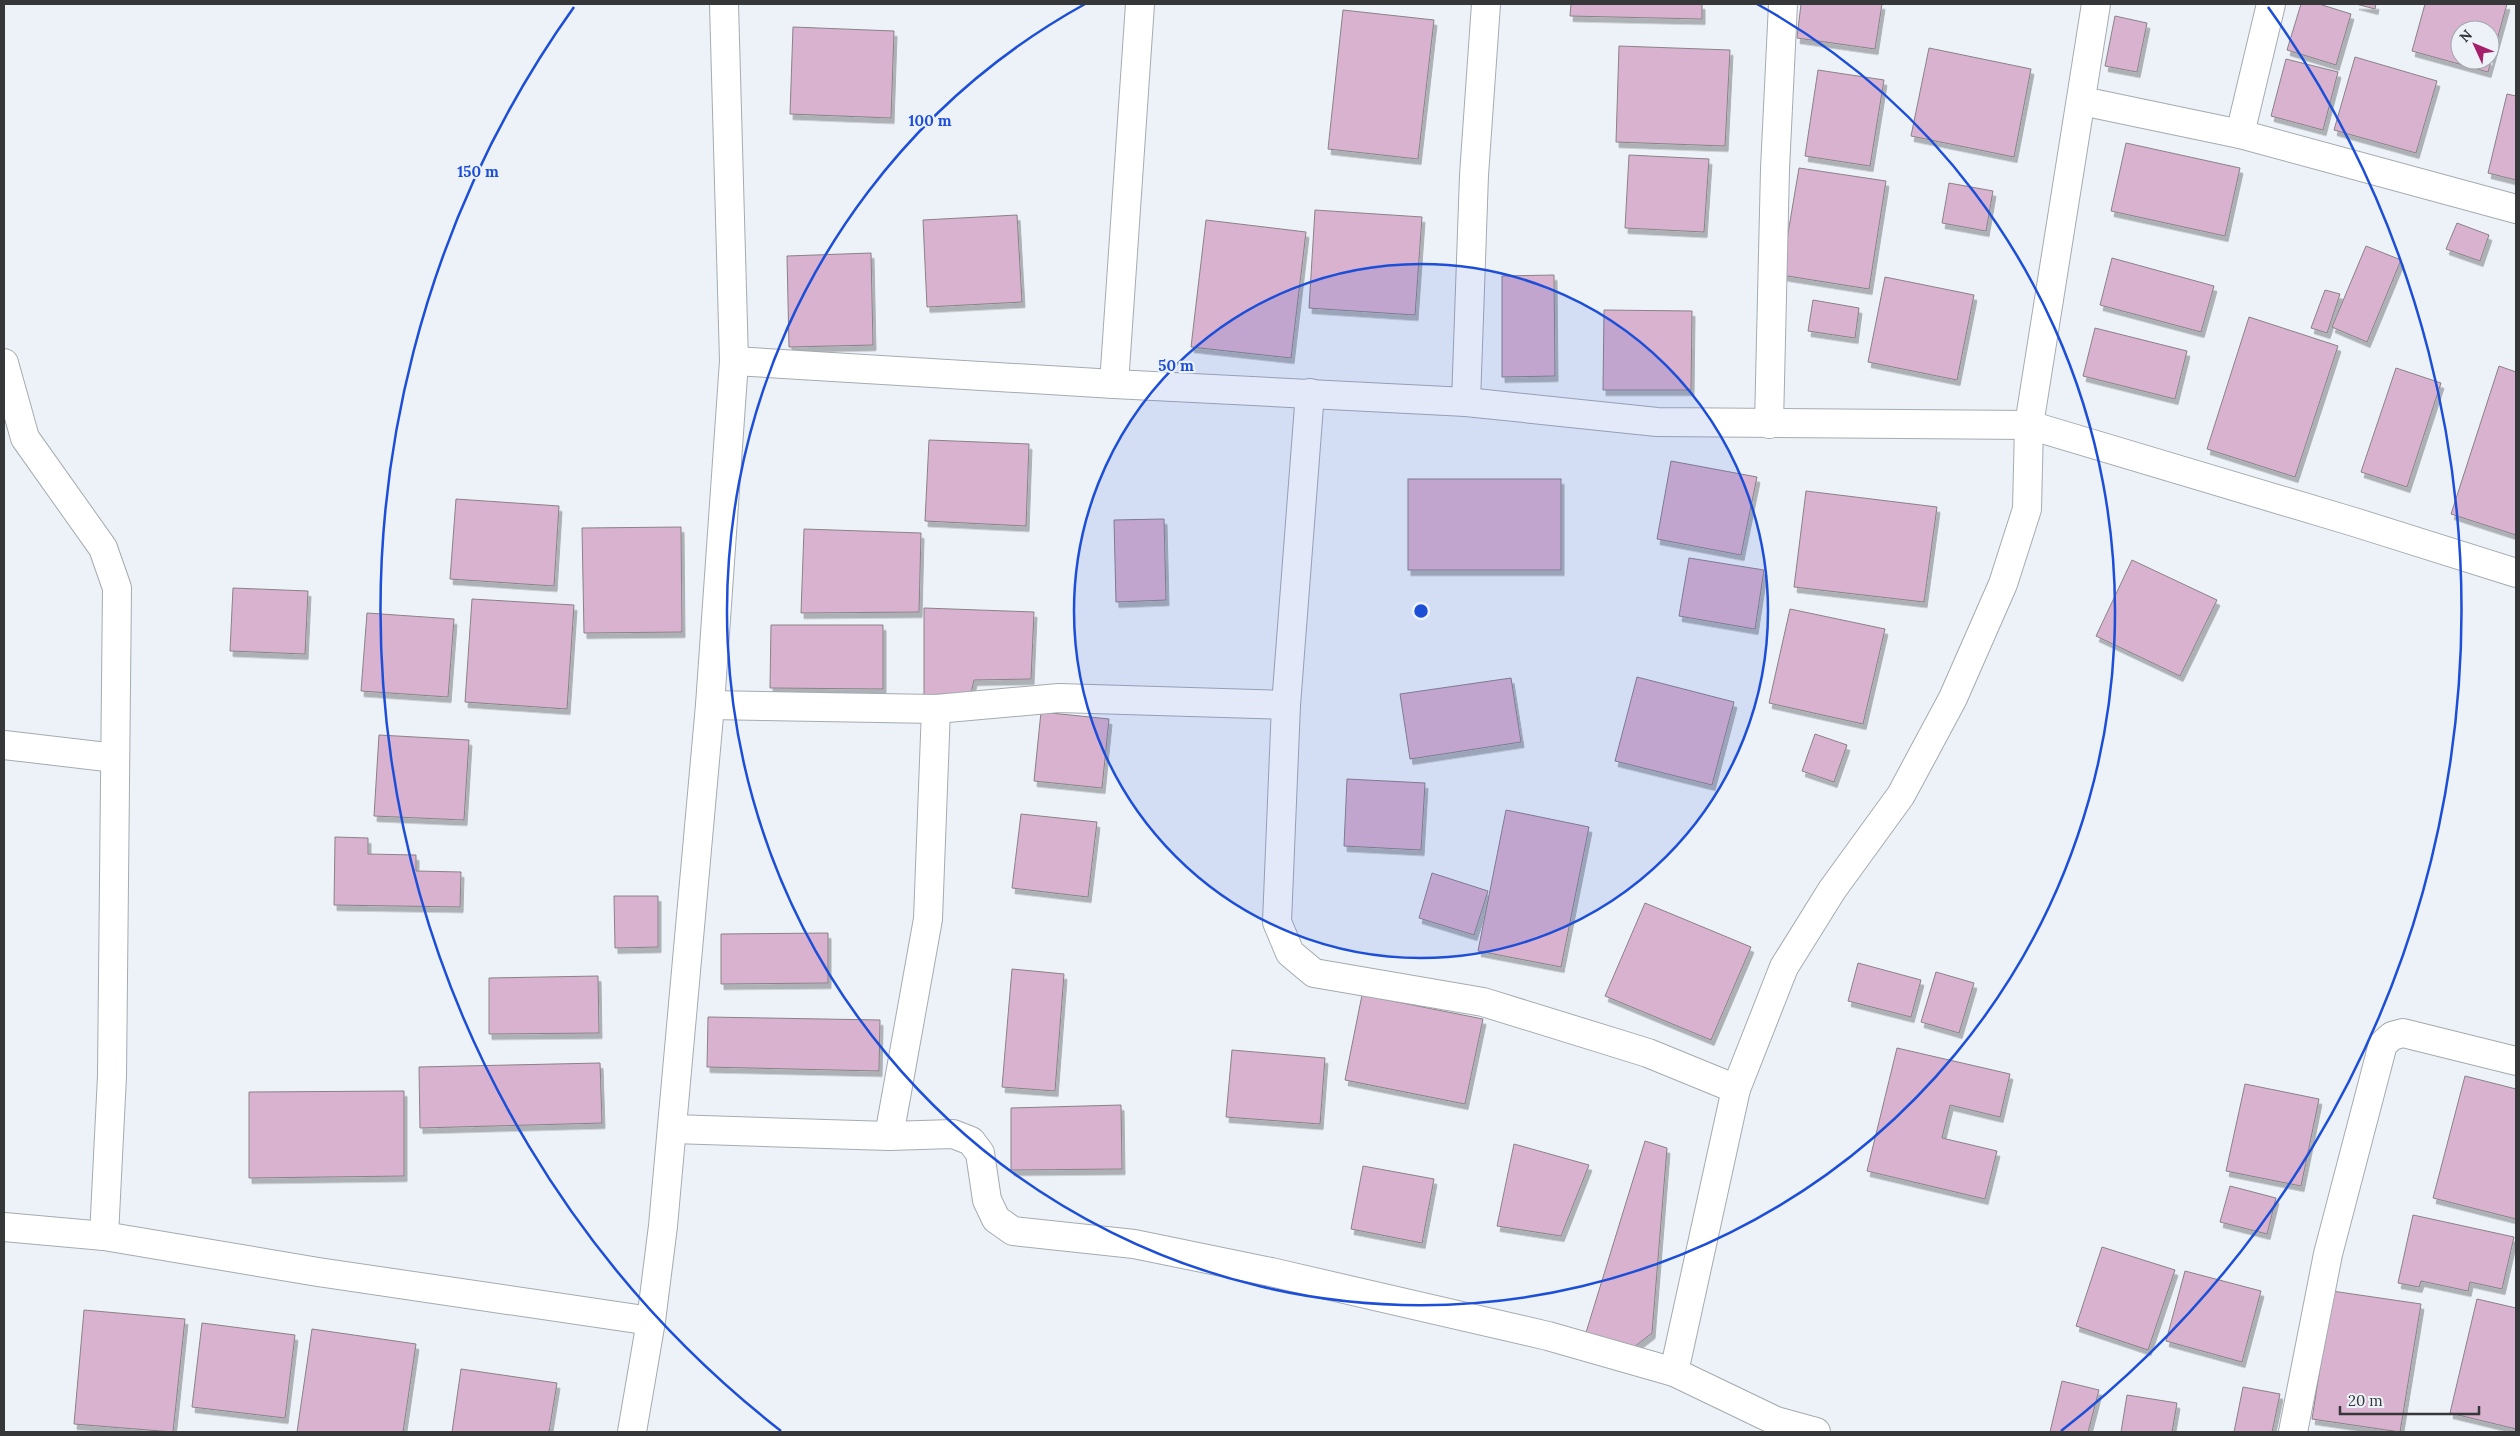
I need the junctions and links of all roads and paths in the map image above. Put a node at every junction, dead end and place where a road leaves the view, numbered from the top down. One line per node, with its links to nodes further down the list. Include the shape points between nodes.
1 (724, 4): 10 (street)
2 (1140, 4): 12 (street)
3 (1486, 4): 14 (street, via 1474,175)
4 (1783, 4): 15 (street)
5 (2096, 4): 7 (street)
6 (2271, 4): 8 (street)
7 (2082, 101): 8 (street); 16 (street)
8 (2240, 134): 9 (street)
9 (2516, 209)
10 (734, 361): 12 (street); 18 (street)
11 (4, 363): 22 (street, via 25,438 103,548 117,588)
12 (1114, 384): 13 (street)
13 (1310, 394): 14 (street); 19 (street)
14 (1466, 402): 15 (street, via 1656,422)
15 (1769, 424): 16 (street)
16 (2029, 425): 17 (street); 24 (street, via 2027,509 2003,584 1956,690 1901,795 1832,890 1784,967)
17 (2516, 573)
18 (710, 705): 20 (street); 25 (street)
19 (1286, 705): 20 (street, via 1059,698); 24 (street, via 1277,922 1290,953 1314,973 1483,1002 1648,1053)
20 (936, 709): 26 (street, via 928,919)
21 (4, 744): 22 (street)
22 (115, 758): 28 (street, via 112,1076)
23 (2516, 1061): 33 (street, via 2404,1033 2392,1036 2383,1044 2328,1254)
24 (1736, 1088): 30 (street)
25 (673, 1129): 26 (street); 29 (street)
26 (889, 1136): 30 (street, via 953,1134 971,1142 980,1153 987,1200 996,1219 1013,1231 1134,1244 1271,1272 1548,1336)
27 (4, 1227): 28 (street)
28 (104, 1236): 29 (street, via 318,1272)
29 (651, 1321): 31 (street)
30 (1674, 1372): 32 (street, via 1776,1420)
31 (632, 1432)
32 (1816, 1432)
33 (2292, 1432)

